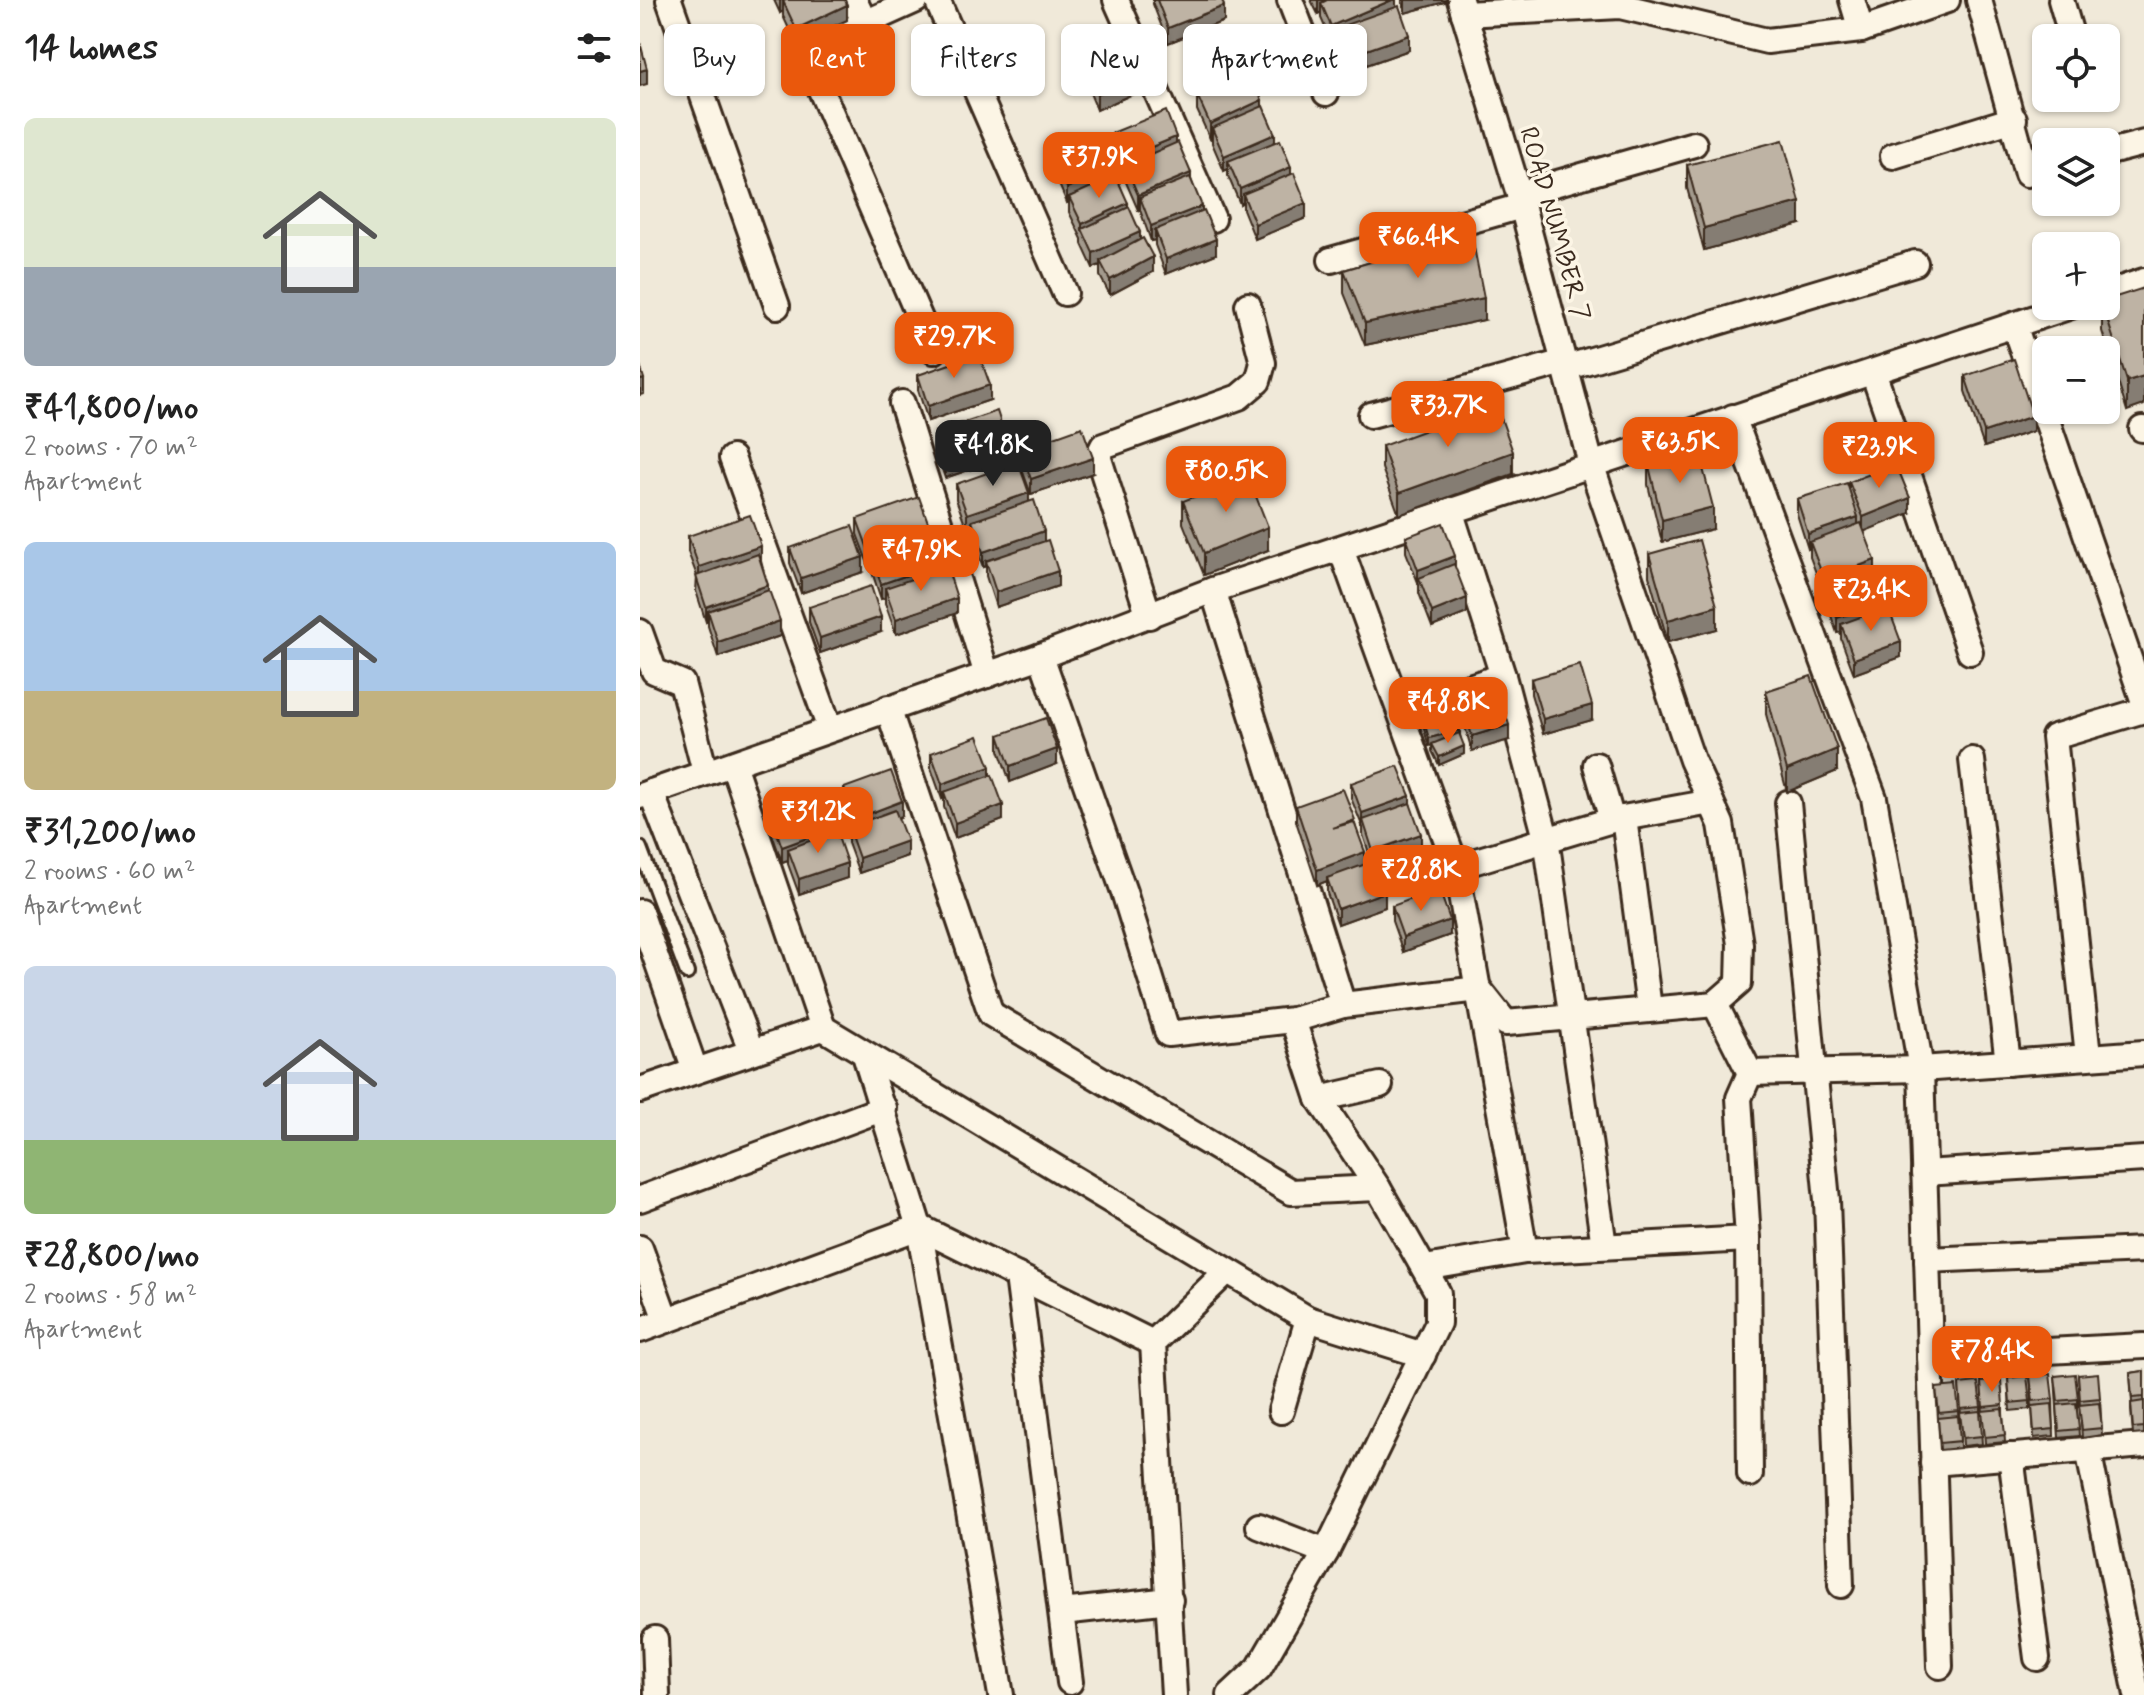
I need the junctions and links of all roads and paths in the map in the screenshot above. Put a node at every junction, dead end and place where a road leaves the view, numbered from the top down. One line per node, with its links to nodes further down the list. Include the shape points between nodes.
1 (669, 0): 30 (street)
2 (854, 0): 12 (street)
3 (916, 0): 12 (street)
4 (937, 0): 28 (street)
5 (1116, 0): 23 (street)
6 (1290, 0): 13 (street)
7 (1852, 0): 15 (street)
8 (1947, 0): 15 (street)
9 (1979, 0): 16 (street)
10 (2061, 0): 14 (street)
11 (1462, 7): 15 (street, via 1620,6 1767,41); 22 (street, ROAD NUMBER 7)
12 (865, 23): 33 (street, via 804,51)
13 (1299, 24)
14 (2068, 24)
15 (1861, 30)
16 (2014, 119): 20 (street); 21 (street, via 2027,174)
17 (2144, 143): 19 (street)
18 (1694, 144): 22 (street)
19 (2120, 149)
20 (1893, 156)
21 (2032, 173)
22 (1520, 200): 24 (street); 34 (street, ROAD NUMBER 7)
23 (1213, 219)
24 (1331, 260)
25 (1915, 263): 34 (street)
26 (2144, 281): 27 (street)
27 (2120, 289)
28 (1065, 293)
29 (1248, 305): 44 (street, via 1263,363 1258,381 1239,397 1103,446 1098,456)
30 (777, 306)
31 (2032, 319): 32 (street)
32 (2014, 325): 35 (street); 50 (street)
33 (934, 351)
34 (1564, 365): 37 (street); 40 (street, ROAD NUMBER 7)
35 (1873, 372): 38 (street); 46 (street)
36 (902, 403): 48 (street)
37 (1371, 415)
38 (1733, 417): 40 (street); 80 (street, via 1874,798)
39 (732, 458): 54 (street)
40 (1591, 464): 41 (street); 60 (street, ROAD NUMBER 7)
41 (1450, 510): 42 (street); 49 (street)
42 (1341, 549): 43 (street); 52 (street)
43 (1213, 590): 44 (street); 70 (street)
44 (1149, 616): 47 (street)
45 (640, 632): 58 (street, via 654,671 682,683)
46 (1970, 652)
47 (1041, 656): 48 (street); 73 (street, via 1168,1034)
48 (987, 675): 51 (street)
49 (1503, 676): 52 (street); 63 (street)
50 (2144, 702)
51 (888, 708): 54 (street); 90 (street, via 991,1014 1291,1192)
52 (1400, 710): 65 (street)
53 (2144, 710): 78 (street, via 2054,737)
54 (830, 729): 56 (street)
55 (1972, 760): 79 (street)
56 (733, 764): 58 (street); 74 (street)
57 (1596, 765): 62 (street)
58 (705, 772): 59 (street)
59 (646, 794): 75 (street)
60 (1711, 802): 62 (street); 69 (street, ROAD NUMBER 7, via 1721,824 1740,944 1739,983)
61 (1788, 803): 83 (street)
62 (1618, 819): 63 (street); 71 (street)
63 (1546, 838): 65 (street); 72 (street)
64 (640, 848): 67 (lane)
65 (1456, 867): 68 (street)
66 (640, 912): 81 (street)
67 (687, 973)
68 (1479, 989): 70 (street); 72 (street, via 1506,1023); 97 (street)
69 (1715, 1004): 71 (street); 82 (street)
70 (1343, 1005): 73 (street)
71 (1649, 1008): 72 (street)
72 (1571, 1017): 94 (street)
73 (1293, 1020): 86 (street)
74 (823, 1028): 75 (street); 77 (street)
75 (751, 1050): 81 (street)
76 (2144, 1053): 78 (street)
77 (865, 1055): 87 (street); 100 (street)
78 (2088, 1056): 79 (street)
79 (2008, 1063): 80 (street)
80 (1921, 1069): 83 (street); 89 (street)
81 (695, 1070): 85 (street)
82 (1750, 1073): 83 (street); 93 (street, via 1739,1098)
83 (1815, 1075): 117 (street, via 1827,1200)
84 (1380, 1085): 86 (street)
85 (640, 1090)
86 (1319, 1099): 90 (street)
87 (884, 1108): 91 (street); 92 (street)
88 (2144, 1159): 89 (street)
89 (1924, 1173): 98 (street)
90 (1378, 1188): 99 (street)
91 (640, 1199)
92 (919, 1227): 101 (street); 103 (street); 125 (street)
93 (1748, 1239): 94 (street); 114 (street)
94 (1604, 1246): 97 (street)
95 (640, 1248): 103 (street)
96 (2144, 1250): 98 (street)
97 (1525, 1251): 99 (street)
98 (1927, 1260): 108 (street)
99 (1425, 1268): 107 (street, via 1438,1293 1438,1323)
100 (1227, 1271): 102 (street); 105 (street)
101 (1018, 1276): 105 (street); 119 (street)
102 (1308, 1319): 107 (street); 109 (street)
103 (666, 1320): 104 (street)
104 (640, 1330)
105 (1153, 1343): 118 (street)
106 (2144, 1346): 108 (street)
107 (1423, 1355): 116 (street)
108 (1930, 1357): 113 (street)
109 (1281, 1411)
110 (2144, 1445): 111 (street)
111 (2088, 1449): 112 (street); 128 (street)
112 (2011, 1456): 113 (street); 121 (street)
113 (1933, 1463): 122 (street)
114 (1750, 1474)
115 (1259, 1526): 116 (street)
116 (1326, 1552): 127 (street, via 1259,1668)
117 (1841, 1585)
118 (1170, 1600): 119 (street); 126 (street)
119 (1062, 1612): 123 (street)
120 (655, 1639): 124 (street)
121 (2037, 1658)
122 (1940, 1666)
123 (1070, 1682)
124 (657, 1695)
125 (1001, 1695)
126 (1174, 1695)
127 (1230, 1695)
128 (2137, 1695)

